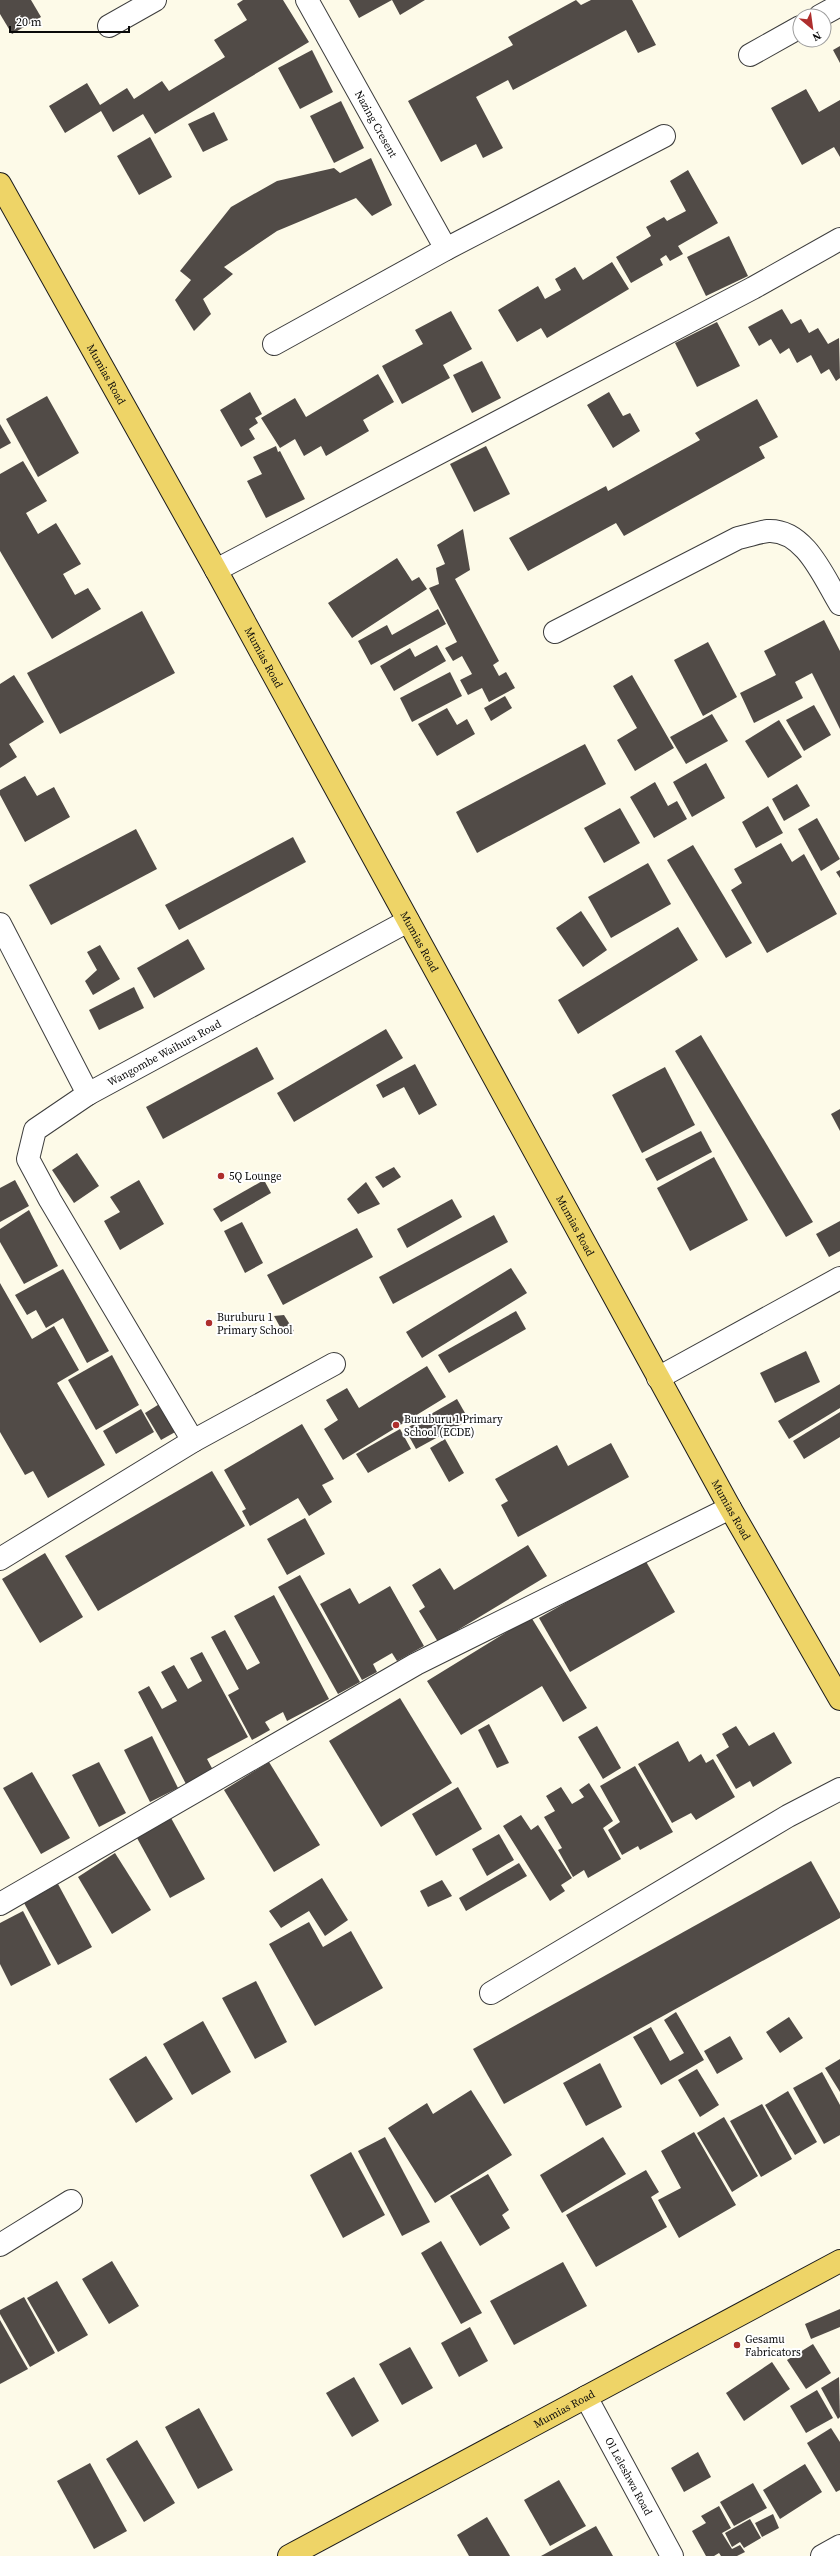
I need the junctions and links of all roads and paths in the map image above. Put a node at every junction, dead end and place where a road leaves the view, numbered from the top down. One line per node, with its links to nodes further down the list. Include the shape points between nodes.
1 (155, 0): 3 (street)
2 (306, 0): 9 (street, Nazing Cresent)
3 (109, 26)
4 (792, 31): 5 (street)
5 (750, 55)
6 (664, 136): 9 (street)
7 (0, 184): 11 (main road, Mumias Road)
8 (840, 240): 11 (street)
9 (446, 249): 10 (street)
10 (274, 344)
11 (216, 570): 14 (main road, Mumias Road)
12 (840, 604): 13 (street, via 809,554 792,536 770,531 738,538)
13 (555, 632)
14 (408, 921): 16 (street, Wangombe Waihura Road); 19 (main road, Mumias Road)
15 (0, 924): 16 (street)
16 (88, 1094): 20 (street, Wangombe Waihura Road, via 35,1130 28,1159)
17 (840, 1278): 19 (street)
18 (334, 1364): 20 (street)
19 (658, 1378): 21 (main road, Mumias Road)
20 (193, 1441): 22 (street)
21 (730, 1508): 23 (main road, Mumias Road); 25 (street, via 416,1664)
22 (0, 1559)
23 (840, 1699)
24 (840, 1789): 26 (street, via 788,1816)
25 (0, 1904)
26 (491, 1993)
27 (71, 2201): 28 (street)
28 (0, 2245)
29 (840, 2261): 30 (main road, Mumias Road)
30 (586, 2397): 32 (main road, Mumias Road); 33 (street, Ol Leleshwa Road)
31 (840, 2546): 34 (street)
32 (288, 2556)
33 (672, 2556)
34 (822, 2556)

